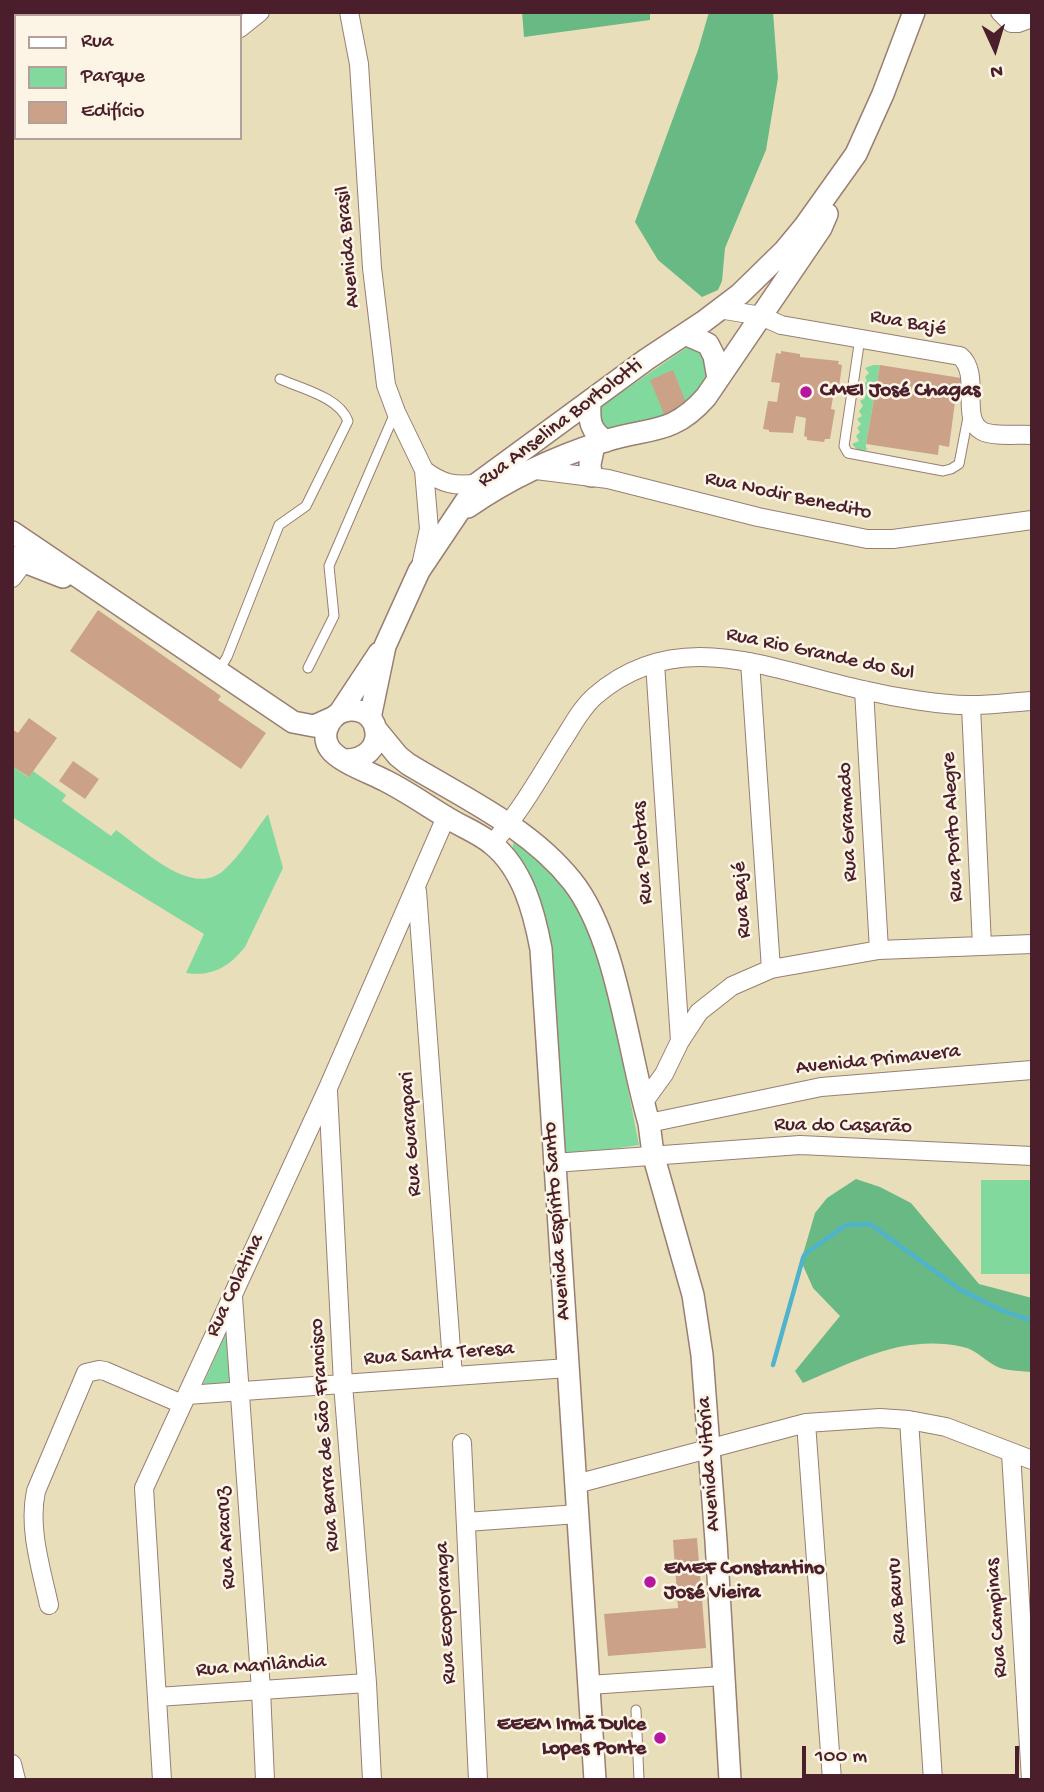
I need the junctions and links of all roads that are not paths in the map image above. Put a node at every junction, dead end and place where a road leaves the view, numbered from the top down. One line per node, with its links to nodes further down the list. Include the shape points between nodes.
1 (260, 12): 6 (street)
2 (349, 12): 16 (street, Avenida Brasil, via 359,64 372,268 386,385)
3 (914, 12): 7 (street, Rua Anselina Bortolotti, via 883,94)
4 (1000, 12): 5 (street, via 1011,23)
5 (1032, 18)
6 (242, 26)
7 (848, 167): 8 (street, Rua Anselina Bortolotti, via 785,250); 9 (street, Rua Anselina Bortolotti, via 821,229)
8 (719, 309): 9 (street, Rua Bajé); 10 (street, Rua Anselina Bortolotti)
9 (761, 316): 11 (street, Rua Bajé, via 780,325); 12 (street, Rua Anselina Bortolotti)
10 (685, 334): 12 (street, via 708,344); 14 (street, Rua Anselina Bortolotti)
11 (860, 338): 15 (street, Rua Bajé, via 960,356 971,374); 15 (lane, via 844,446 848,453 951,469 959,464 961,427)
12 (718, 378): 18 (street, Rua Anselina Bortolotti, via 696,408 674,424)
13 (280, 379): 33 (lane, via 335,404 348,421 306,506 279,525 228,657)
14 (590, 403): 18 (street, via 592,430); 22 (street, Rua Anselina Bortolotti)
15 (970, 405): 17 (street, via 982,431)
16 (396, 412): 19 (street, Avenida Brasil); 32 (lane, via 329,566 334,616)
17 (1032, 435)
18 (600, 443): 20 (street, Rua Anselina Bortolotti); 21 (street, via 590,464)
19 (424, 470): 22 (street, via 450,485); 27 (street, Avenida Brasil, via 429,529)
20 (536, 470): 21 (street, Rua Nodir Benedito); 23 (street, Rua Anselina Bortolotti)
21 (591, 476): 24 (street, Rua Nodir Benedito, via 867,539)
22 (478, 483): 23 (street, Rua Anselina Bortolotti)
23 (460, 512): 27 (street)
24 (1032, 520)
25 (12, 532): 28 (street)
26 (16, 565): 28 (street, via 77,583)
27 (419, 571): 29 (street)
28 (115, 603): 33 (street, Avenida Espírito Santo)
29 (385, 646): 37 (street); 39 (street)
30 (750, 662): 31 (street, Rua Rio Grande do Sul, via 699,655); 34 (street, Rua Rio Grande do Sul); 48 (street, Rua Bajé)
31 (655, 663): 42 (street, Rua Rio Grande do Sul, via 614,681 593,698); 49 (street, Rua Pelotas)
32 (308, 668)
33 (218, 671): 38 (street, Avenida Espírito Santo)
34 (864, 691): 36 (street, Rua Rio Grande do Sul); 47 (street, Rua Gramado)
35 (1032, 701): 36 (street, Rua Rio Grande do Sul)
36 (971, 706): 46 (street, Rua Porto Alegre)
37 (336, 715): 38 (street, via 314,726); 39 (street, via 351,709); 40 (street, via 325,738)
38 (293, 722): 40 (street, Avenida Espírito Santo, via 309,739)
39 (372, 723): 40 (street, via 376,737 366,755 356,760); 42 (street, Avenida Vitória, via 408,764)
40 (340, 757): 41 (street, Avenida Espírito Santo)
41 (446, 817): 43 (street, Avenida Espírito Santo); 44 (street, Rua Colatina)
42 (514, 828): 43 (street); 52 (street, Avenida Vitória, via 558,865 589,907 614,981)
43 (492, 844): 55 (street, Avenida Espírito Santo, via 528,896 536,920)
44 (417, 887): 51 (street, Rua Colatina); 58 (street, Rua Guarapari)
45 (1032, 944): 46 (street)
46 (982, 946): 47 (street)
47 (878, 950): 48 (street)
48 (771, 968): 49 (street, via 732,986 699,1012)
49 (680, 1041): 52 (street)
50 (1032, 1070): 52 (street, Avenida Primavera, via 828,1086)
51 (328, 1088): 56 (street, Rua Colatina); 59 (street, Rua Barra de São Francisco)
52 (646, 1113): 53 (street, Avenida Vitória)
53 (653, 1154): 54 (street, Rua do Casarão, via 800,1145); 55 (street); 65 (street, Avenida Vitória, via 693,1295)
54 (1032, 1156)
55 (554, 1163): 57 (street, Avenida Espírito Santo)
56 (232, 1294): 60 (street, Rua Aracruz); 61 (street, Rua Colatina)
57 (568, 1368): 58 (street, Rua Santa Teresa); 68 (street, Avenida Espírito Santo)
58 (453, 1377): 59 (street, Rua Santa Teresa)
59 (343, 1384): 60 (street, Rua Santa Teresa); 73 (street, Rua Barra de São Francisco)
60 (240, 1391): 61 (street, Rua Santa Teresa); 75 (street, Rua Aracruz)
61 (185, 1400): 71 (street, via 105,1371 86,1373 33,1505 36,1548); 76 (street, Rua Colatina, via 144,1495)
62 (909, 1420): 63 (street); 66 (street, via 946,1427); 88 (street, Rua Bauru)
63 (806, 1423): 65 (street); 87 (street)
64 (462, 1443): 70 (street, Rua Ecoporanga)
65 (708, 1450): 68 (street); 72 (street, Avenida Vitória)
66 (1010, 1453): 67 (street); 89 (street, Rua Campinas)
67 (1032, 1460)
68 (576, 1484): 69 (street, Avenida Espírito Santo)
69 (578, 1514): 70 (street); 74 (street, Avenida Espírito Santo)
70 (466, 1522): 83 (street, Rua Ecoporanga)
71 (49, 1605)
72 (723, 1676): 74 (street); 86 (street, Avenida Vitória)
73 (367, 1683): 75 (street, Rua Marilândia); 82 (street, Rua Barra de São Francisco)
74 (589, 1685): 84 (street, Avenida Espírito Santo)
75 (261, 1690): 76 (street, Rua Marilândia); 81 (street, Rua Aracruz)
76 (157, 1697): 80 (street, Rua Colatina)
77 (636, 1710): 85 (lane)
78 (12, 1764): 79 (street)
79 (16, 1780)
80 (162, 1780)
81 (265, 1780)
82 (372, 1780)
83 (478, 1780)
84 (595, 1780)
85 (639, 1780)
86 (730, 1780)
87 (832, 1780)
88 (933, 1780)
89 (1031, 1780)

